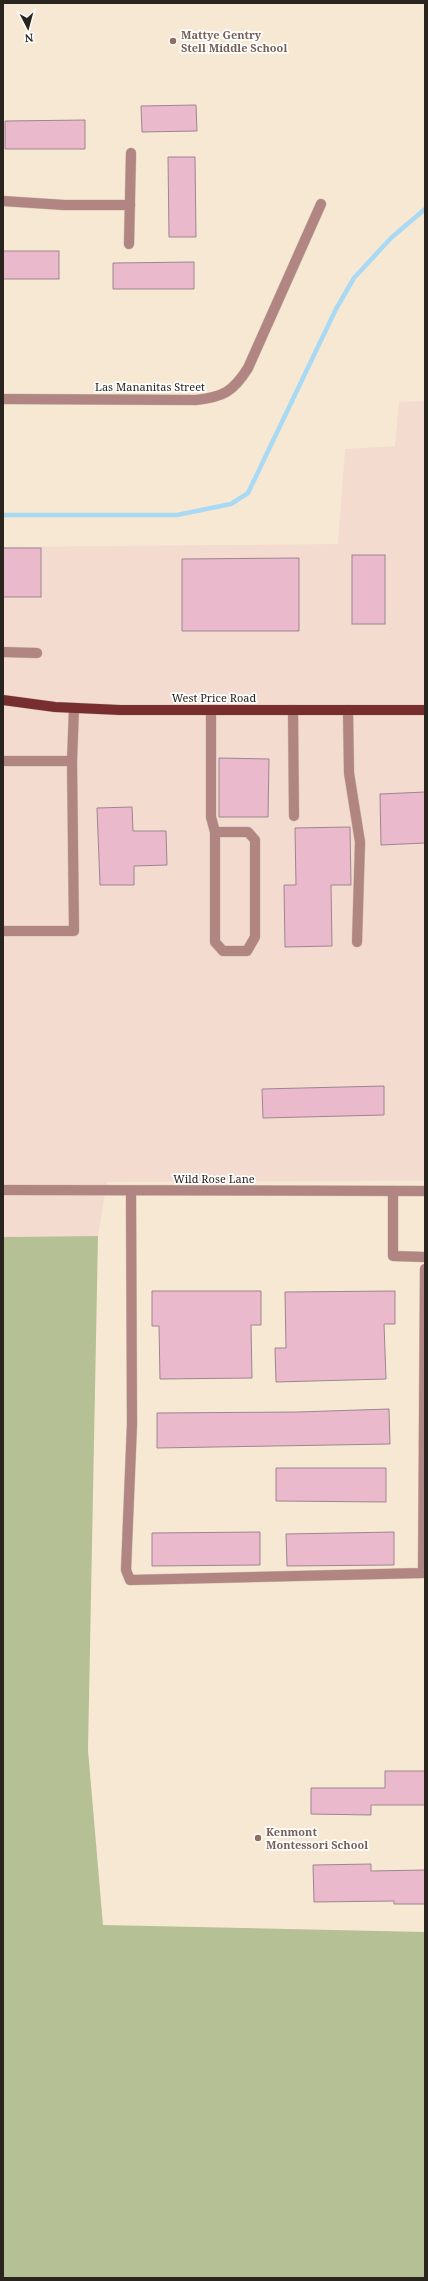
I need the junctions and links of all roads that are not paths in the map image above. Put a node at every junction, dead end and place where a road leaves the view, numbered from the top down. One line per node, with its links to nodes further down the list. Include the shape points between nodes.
1 (131, 153): 4 (street)
2 (3, 201): 4 (street, via 64,205)
3 (321, 204): 6 (street, Las Mananitas Street, via 248,368 239,383 228,393 196,400)
4 (130, 205): 5 (street)
5 (129, 244)
6 (3, 399)
7 (3, 652): 8 (street)
8 (37, 653)
9 (3, 700): 10 (main road, West Price Road)
10 (74, 708): 11 (main road, West Price Road); 16 (street)
11 (211, 710): 12 (main road, West Price Road); 18 (street, via 211,817)
12 (293, 710): 13 (main road, West Price Road); 17 (street)
13 (348, 710): 14 (main road, West Price Road); 20 (street, via 350,786 360,842)
14 (425, 710)
15 (3, 761): 16 (street)
16 (72, 761): 19 (street, via 74,931)
17 (294, 816)
18 (215, 832): 18 (street, via 248,832 255,840 255,937 247,951 223,951 215,942)
19 (3, 931)
20 (357, 942)
21 (3, 1190): 22 (street, Wild Rose Lane)
22 (131, 1190): 23 (street, Wild Rose Lane); 26 (street, via 132,1424 126,1570 130,1580 423,1573)
23 (393, 1191): 24 (street, Wild Rose Lane); 25 (street, via 393,1256)
24 (425, 1191)
25 (425, 1257)
26 (425, 1269)

